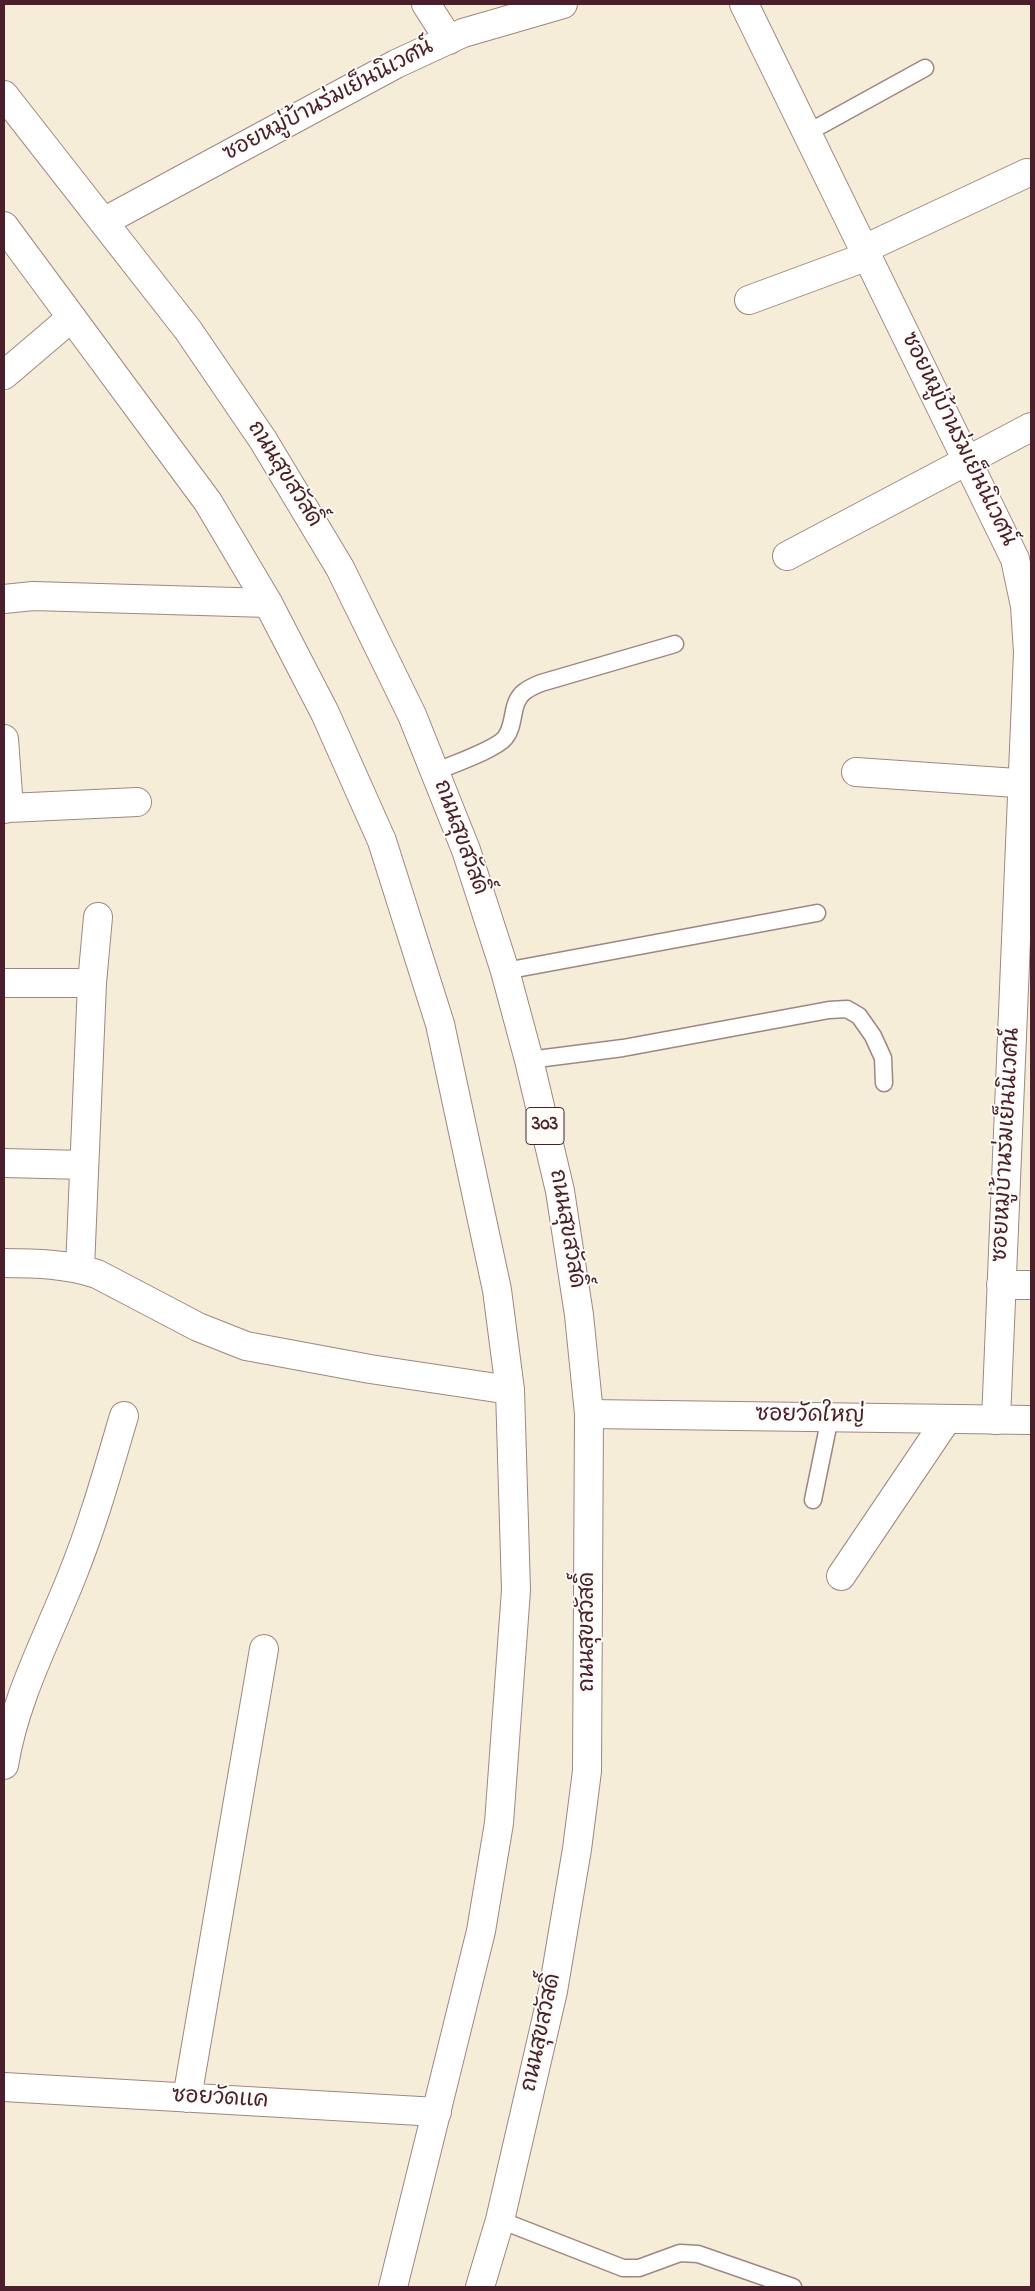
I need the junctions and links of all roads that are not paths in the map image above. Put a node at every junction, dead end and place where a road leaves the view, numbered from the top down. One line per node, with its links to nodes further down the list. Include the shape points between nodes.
1 (426, 4): 4 (street)
2 (563, 4): 4 (street, ซอยหมู่บ้านร่มเย็นนิเวศน์, via 493,23)
3 (744, 4): 7 (street, ซอยหมู่บ้านร่มเย็นนิเวศน์)
4 (449, 40): 9 (street, ซอยหมู่บ้านร่มเย็นนิเวศน์, via 396,64)
5 (925, 68): 7 (lane)
6 (4, 95): 9 (street, ถนนสุขสวัสดิ์ / 303)
7 (807, 133): 11 (street, ซอยหมู่บ้านร่มเย็นนิเวศน์)
8 (1027, 173): 11 (street)
9 (105, 221): 23 (street, ถนนสุขสวัสดิ์ / 303, via 194,337 264,440 330,551 412,715)
10 (4, 226): 13 (street)
11 (866, 252): 12 (street); 16 (street, ซอยหมู่บ้านร่มเย็นนิเวศน์)
12 (750, 300)
13 (71, 318): 14 (street); 19 (street, via 208,502)
14 (4, 375)
15 (1031, 427): 16 (street)
16 (966, 462): 17 (street); 21 (street, ซอยหมู่บ้านร่มเย็นนิเวศน์, via 1015,559)
17 (787, 556)
18 (4, 599): 19 (street, via 33,596)
19 (268, 603): 42 (street, via 325,713 382,841 440,1024 497,1290)
20 (675, 644): 23 (lane, via 541,683 524,692 516,702 505,738)
21 (1030, 652): 25 (street, ซอยหมู่บ้านร่มเย็นนิเวศน์)
22 (4, 739): 27 (street)
23 (435, 772): 31 (street, ถนนสุขสวัสดิ์ / 303, via 466,850)
24 (856, 772): 25 (street)
25 (1027, 784): 30 (street, ซอยหมู่บ้านร่มเย็นนิเวศน์)
26 (137, 802): 27 (street)
27 (6, 808)
28 (817, 913): 31 (lane)
29 (98, 918): 33 (street)
30 (1025, 926): 40 (street, ซอยหมู่บ้านร่มเย็นนิเวศน์)
31 (505, 970): 34 (street, ถนนสุขสวัสดิ์ / 303)
32 (4, 983): 33 (street)
33 (92, 983): 37 (street)
34 (529, 1060): 35 (lane, via 623,1048 847,1009 859,1016 874,1036 883,1058); 43 (street, ถนนสุขสวัสดิ์ / 303, via 560,1191)
35 (884, 1083)
36 (4, 1163): 37 (street)
37 (84, 1165): 39 (street)
38 (4, 1263): 39 (street)
39 (80, 1268): 42 (street, via 198,1327 246,1346)
40 (1001, 1284): 41 (street); 47 (street, ซอยหมู่บ้านร่มเย็นนิเวศน์)
41 (1031, 1285)
42 (510, 1390): 55 (street, via 516,1590 499,1823 481,1931)
43 (590, 1414): 45 (street, ซอยวัดใหญ่); 56 (street, ถนนสุขสวัสดิ์ / 303, via 587,1771 553,1991)
44 (124, 1416): 52 (street, via 96,1512 31,1669 9,1732)
45 (830, 1417): 46 (street, ซอยวัดใหญ่); 49 (lane)
46 (947, 1420): 47 (street, ซอยวัดใหญ่); 50 (street)
47 (996, 1420): 48 (street, ซอยวัดใหญ่)
48 (1031, 1420)
49 (813, 1500)
50 (840, 1576)
51 (264, 1649): 54 (street)
52 (4, 1765)
53 (4, 2087): 54 (street, ซอยวัดแค)
54 (187, 2098): 55 (street, ซอยวัดแค)
55 (437, 2112): 57 (street)
56 (500, 2220): 58 (street, ถนนสุขสวัสดิ์ / 303); 59 (lane, via 623,2268 639,2268 680,2253 698,2254)
57 (393, 2287)
58 (480, 2287)
59 (793, 2287)

